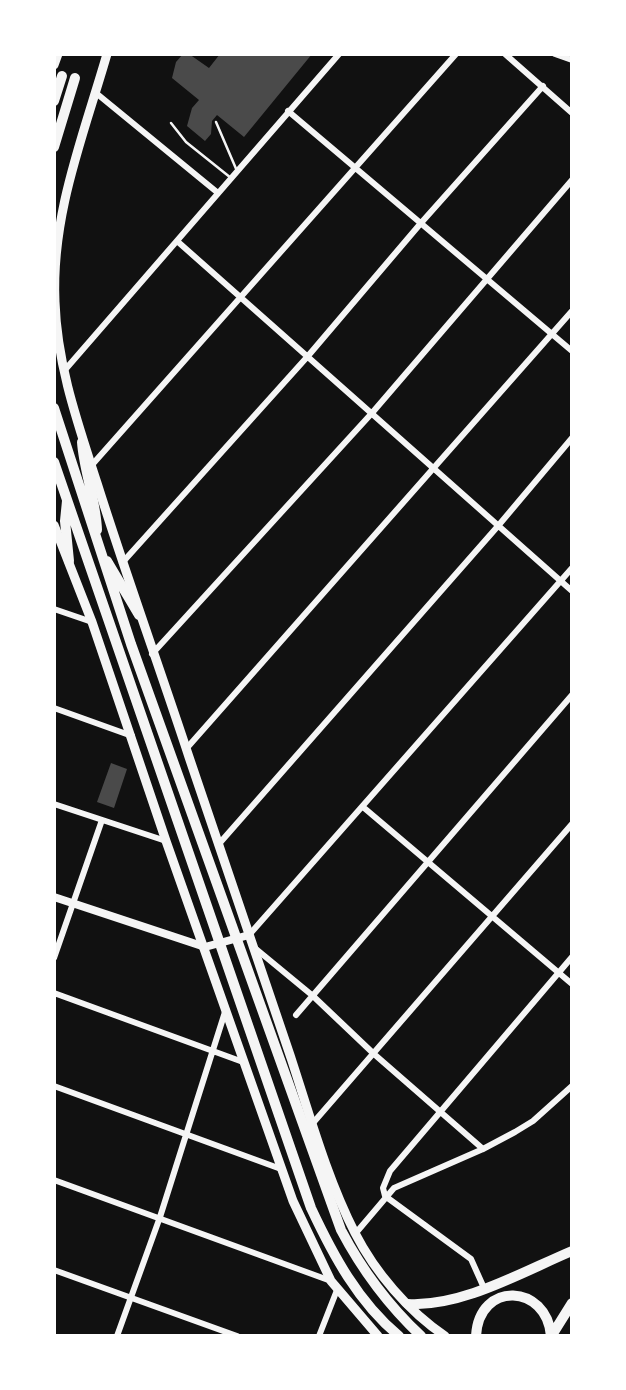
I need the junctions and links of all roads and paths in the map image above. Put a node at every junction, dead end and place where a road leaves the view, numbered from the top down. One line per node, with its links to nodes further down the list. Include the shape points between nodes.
1 (58, 54): 8 (main road)
2 (107, 54): 12 (main road)
3 (339, 54): 14 (street)
4 (456, 54): 19 (street)
5 (505, 54): 11 (street)
6 (555, 54): 7 (street)
7 (572, 60)
8 (54, 65)
9 (62, 76): 13 (main road)
10 (75, 78): 18 (main road)
11 (543, 86): 15 (street); 24 (street)
12 (96, 93): 23 (street); 32 (main road, via 71,170 56,247 55,305)
13 (54, 101)
14 (288, 111): 19 (street); 20 (street)
15 (572, 113)
16 (216, 122): 20 (lane)
17 (171, 123): 21 (lane, via 186,142)
18 (54, 147)
19 (356, 168): 24 (street); 27 (street)
20 (237, 171): 21 (street)
21 (231, 178): 23 (street)
22 (572, 180): 26 (street)
23 (218, 194): 25 (street)
24 (421, 223): 26 (street); 31 (street)
25 (177, 240): 27 (street); 32 (street)
26 (488, 279): 29 (street); 34 (street)
27 (240, 296): 31 (street); 38 (street)
28 (572, 311): 29 (street)
29 (551, 334): 30 (street); 39 (street)
30 (572, 351)
31 (308, 356): 34 (street); 47 (street)
32 (64, 371): 36 (main road)
33 (54, 408): 44 (main road)
34 (372, 413): 39 (street); 54 (street)
35 (572, 438): 43 (street)
36 (82, 442): 38 (main road); 44 (main road, via 96,511)
37 (54, 462): 40 (main road)
38 (92, 466): 47 (main road)
39 (432, 467): 43 (street); 58 (street)
40 (58, 482): 41 (main road)
41 (67, 500): 46 (main road); 106 (main road, via 311,1208 342,1269)
42 (54, 524): 46 (main road)
43 (498, 526): 49 (street); 64 (street)
44 (97, 541): 45 (main road)
45 (102, 554): 52 (main road); 107 (main road, via 341,1230 374,1284)
46 (69, 561): 53 (main road)
47 (122, 563): 52 (main road)
48 (572, 568): 49 (street)
49 (561, 581): 50 (street); 60 (street)
50 (572, 592)
51 (54, 609): 53 (street)
52 (139, 615): 54 (main road)
53 (92, 622): 57 (main road)
54 (152, 654): 58 (main road)
55 (572, 695): 65 (street)
56 (54, 708): 57 (street)
57 (131, 736): 63 (main road)
58 (186, 749): 64 (main road)
59 (54, 804): 61 (street)
60 (363, 807): 65 (street); 69 (street)
61 (102, 820): 63 (street); 67 (street)
62 (572, 824): 68 (street)
63 (166, 841): 70 (main road)
64 (218, 845): 69 (main road)
65 (429, 862): 68 (street); 77 (street)
66 (54, 897): 67 (street)
67 (73, 904): 70 (street); 73 (street)
68 (492, 915): 74 (street); 81 (street)
69 (247, 936): 70 (street); 71 (main road)
70 (208, 947): 78 (main road)
71 (253, 947): 77 (street); 86 (main road)
72 (572, 957): 74 (street)
73 (54, 958)
74 (558, 972): 75 (street); 85 (street)
75 (572, 984)
76 (54, 993): 80 (street)
77 (313, 996): 79 (street); 81 (street)
78 (226, 1010): 80 (street); 82 (main road)
79 (296, 1015)
80 (213, 1049): 82 (street); 87 (street)
81 (374, 1054): 85 (street); 86 (street)
82 (245, 1062): 89 (main road)
83 (54, 1086): 87 (street)
84 (572, 1086): 88 (street, via 533,1121)
85 (440, 1110): 88 (street); 91 (street, via 390,1171 383,1188)
86 (313, 1123): 93 (main road)
87 (186, 1134): 89 (street); 92 (street)
88 (483, 1149): 91 (street, via 400,1184)
89 (281, 1169): 96 (main road)
90 (54, 1180): 92 (street)
91 (385, 1196): 93 (street); 97 (street, via 471,1259)
92 (160, 1217): 96 (street); 99 (street)
93 (355, 1234): 101 (main road, via 380,1273)
94 (572, 1251): 97 (main road)
95 (54, 1270): 99 (street)
96 (331, 1281): 98 (main road)
97 (484, 1288): 101 (main road, via 438,1304)
98 (337, 1290): 104 (street); 105 (main road)
99 (131, 1297): 102 (street); 103 (street)
100 (572, 1303): 110 (main road)
101 (408, 1304): 108 (main road)
102 (117, 1336)
103 (237, 1336)
104 (319, 1336)
105 (378, 1336)
106 (399, 1336)
107 (421, 1336)
108 (444, 1336)
109 (476, 1336): 110 (main road, via 483,1309 495,1299 511,1295 539,1306)
110 (551, 1336)

